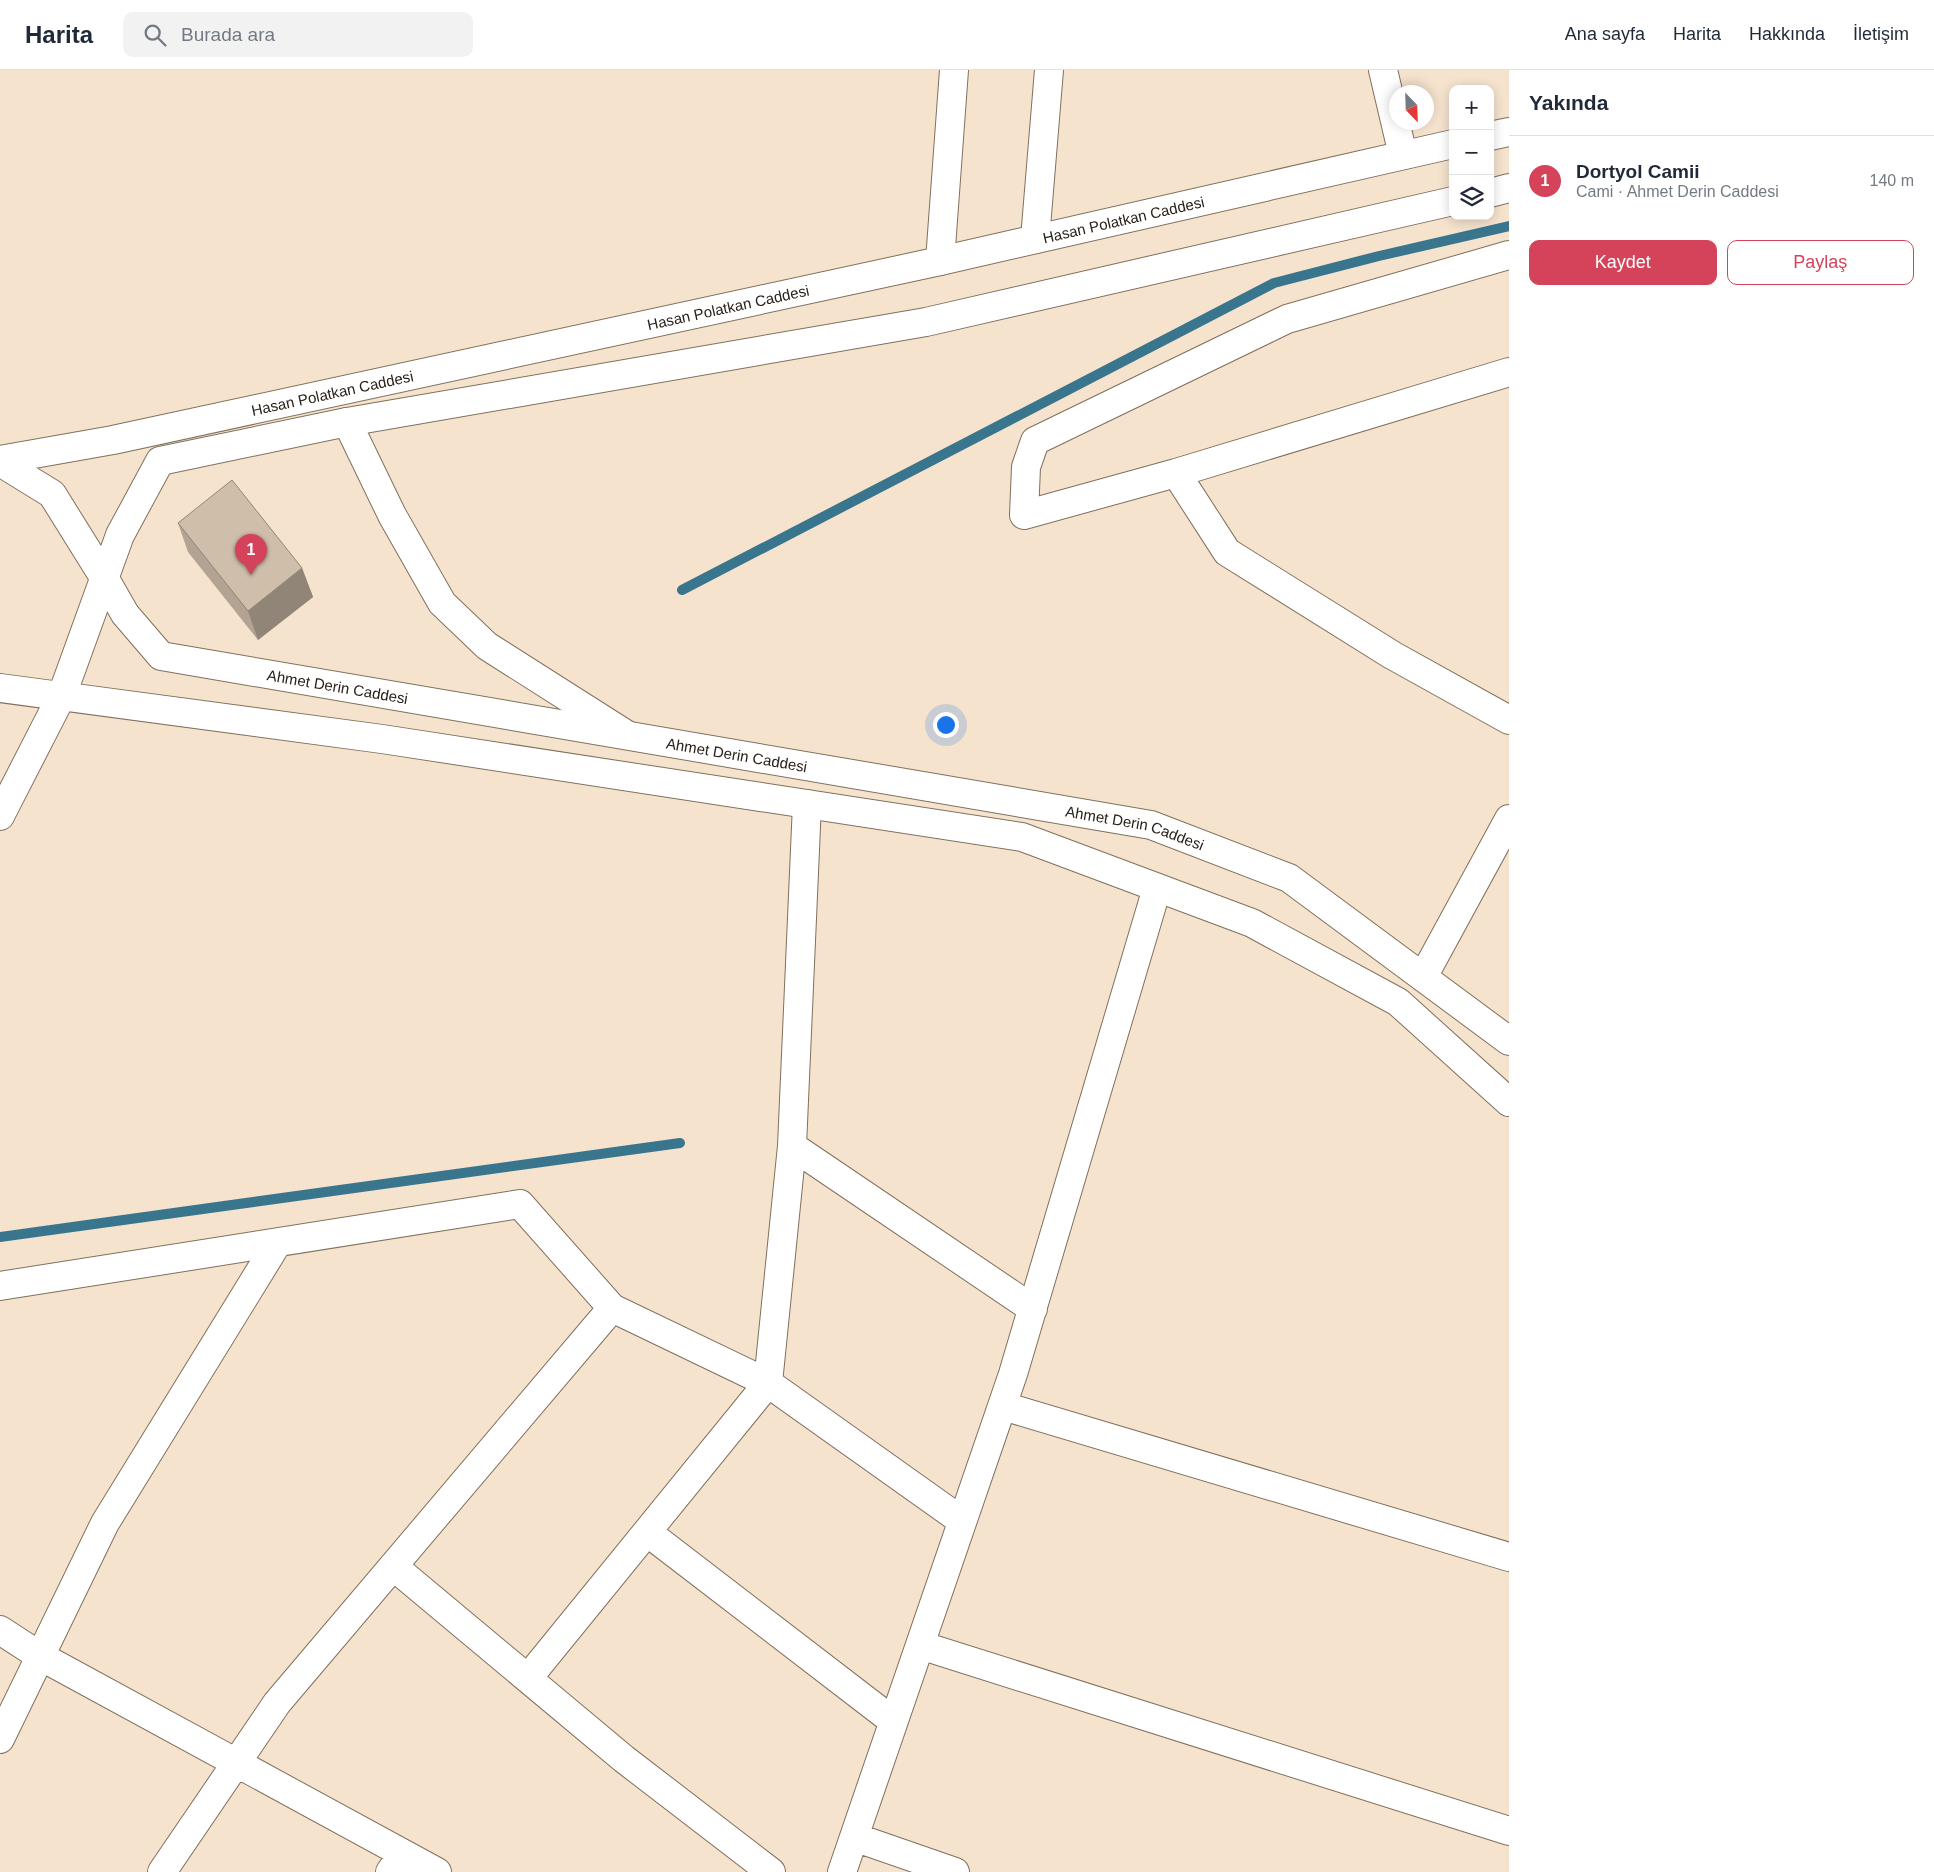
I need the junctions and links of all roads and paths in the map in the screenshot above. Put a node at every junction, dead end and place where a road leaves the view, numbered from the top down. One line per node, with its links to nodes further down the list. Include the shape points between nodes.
1 (954, 70): 13 (street)
2 (1049, 70): 11 (street)
3 (1383, 70): 7 (street)
4 (1509, 132): 5 (street)
5 (1494, 135)
6 (1449, 145): 7 (street, Hasan Polatkan Caddesi)
7 (1403, 155): 11 (street, Hasan Polatkan Caddesi)
8 (1509, 188): 9 (street)
9 (1494, 192)
10 (1449, 202): 15 (street, Hasan Polatkan Caddesi, via 926,322)
11 (1035, 239): 13 (street, Hasan Polatkan Caddesi)
12 (1509, 255): 17 (street, via 1287,319 1035,441 1026,467 1024,516)
13 (940, 261): 16 (street, Hasan Polatkan Caddesi, via 113,440)
14 (1509, 372): 17 (street)
15 (347, 422): 18 (street, Hasan Polatkan Caddesi, via 160,461 120,535); 22 (street, via 392,515 442,603 487,646)
16 (0, 461): 18 (street, Ahmet Derin Caddesi, via 52,494)
17 (1176, 474): 21 (street, via 1227,552 1392,655)
18 (105, 579): 20 (street, Hasan Polatkan Caddesi); 22 (street, Ahmet Derin Caddesi, via 125,614 161,656)
19 (0, 688): 20 (street)
20 (62, 695): 23 (street, via 382,738); 24 (street, Hasan Polatkan Caddesi)
21 (1509, 720)
22 (627, 735): 27 (street, Ahmet Derin Caddesi, via 1151,825 1289,878)
23 (807, 804): 26 (street, via 1022,837); 30 (street)
24 (0, 816)
25 (1509, 819): 27 (street)
26 (1157, 888): 29 (street, via 1252,923 1398,1002); 34 (street)
27 (1423, 977): 28 (street, Ahmet Derin Caddesi)
28 (1509, 1041)
29 (1509, 1102)
30 (792, 1146): 34 (street); 35 (street)
31 (278, 1242): 32 (street); 33 (street, via 520,1204); 43 (street, via 105,1523)
32 (0, 1286)
33 (612, 1308): 35 (street); 40 (street)
34 (1033, 1309): 36 (street)
35 (768, 1383): 37 (street); 38 (street)
36 (1003, 1406): 37 (street); 39 (street)
37 (962, 1521): 42 (street)
38 (647, 1532): 44 (street); 45 (street)
39 (1509, 1557)
40 (394, 1566): 44 (street); 47 (street, via 277,1703)
41 (0, 1630): 43 (street)
42 (920, 1644): 45 (street); 48 (street)
43 (40, 1656): 46 (street); 47 (street)
44 (528, 1678): 53 (street, via 624,1759)
45 (893, 1721): 49 (street)
46 (0, 1739)
47 (238, 1762): 50 (street); 51 (street)
48 (1509, 1831)
49 (854, 1836): 54 (street); 55 (street)
50 (396, 1863): 52 (street)
51 (162, 1872)
52 (436, 1872)
53 (771, 1872)
54 (842, 1872)
55 (955, 1872)

